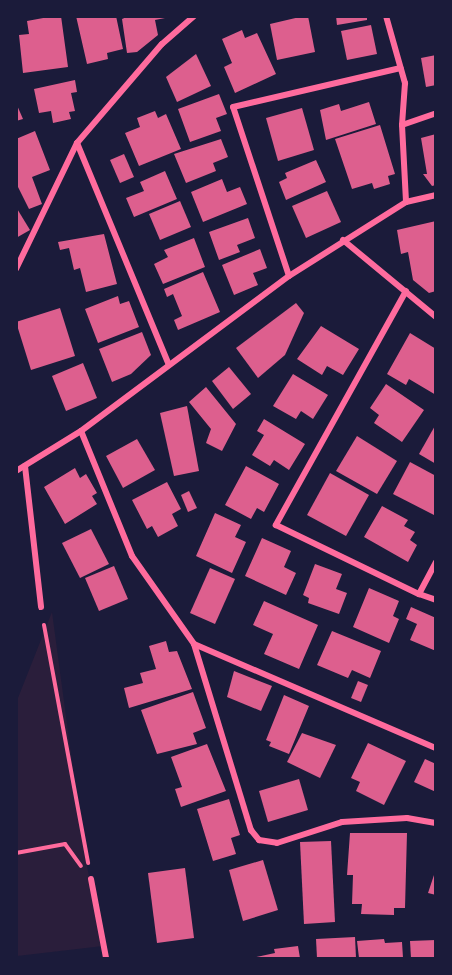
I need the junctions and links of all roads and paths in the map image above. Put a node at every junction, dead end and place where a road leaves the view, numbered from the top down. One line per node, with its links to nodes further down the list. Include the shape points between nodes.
1 (194, 16): 6 (street, via 162,44)
2 (386, 16): 3 (street)
3 (401, 68): 5 (street, via 405,83); 11 (street, via 233,107)
4 (435, 113): 5 (street)
5 (402, 124): 8 (street)
6 (77, 143): 10 (street); 14 (street)
7 (435, 195): 8 (street)
8 (406, 202): 9 (street)
9 (343, 240): 11 (street); 12 (street)
10 (16, 268)
11 (289, 276): 14 (street)
12 (406, 291): 13 (street); 19 (street, via 276,525)
13 (435, 317)
14 (170, 365): 15 (street)
15 (81, 431): 16 (street); 22 (street, via 132,556)
16 (25, 466): 17 (street); 21 (street)
17 (16, 471)
18 (435, 562): 19 (street)
19 (419, 594): 20 (street)
20 (435, 600)
21 (41, 607): 26 (path)
22 (194, 644): 23 (street); 24 (street, via 251,830 259,840 277,843 342,822 407,818)
23 (435, 748)
24 (435, 823)
25 (16, 853): 26 (path, via 65,844)
26 (90, 879): 27 (street)
27 (106, 958)

